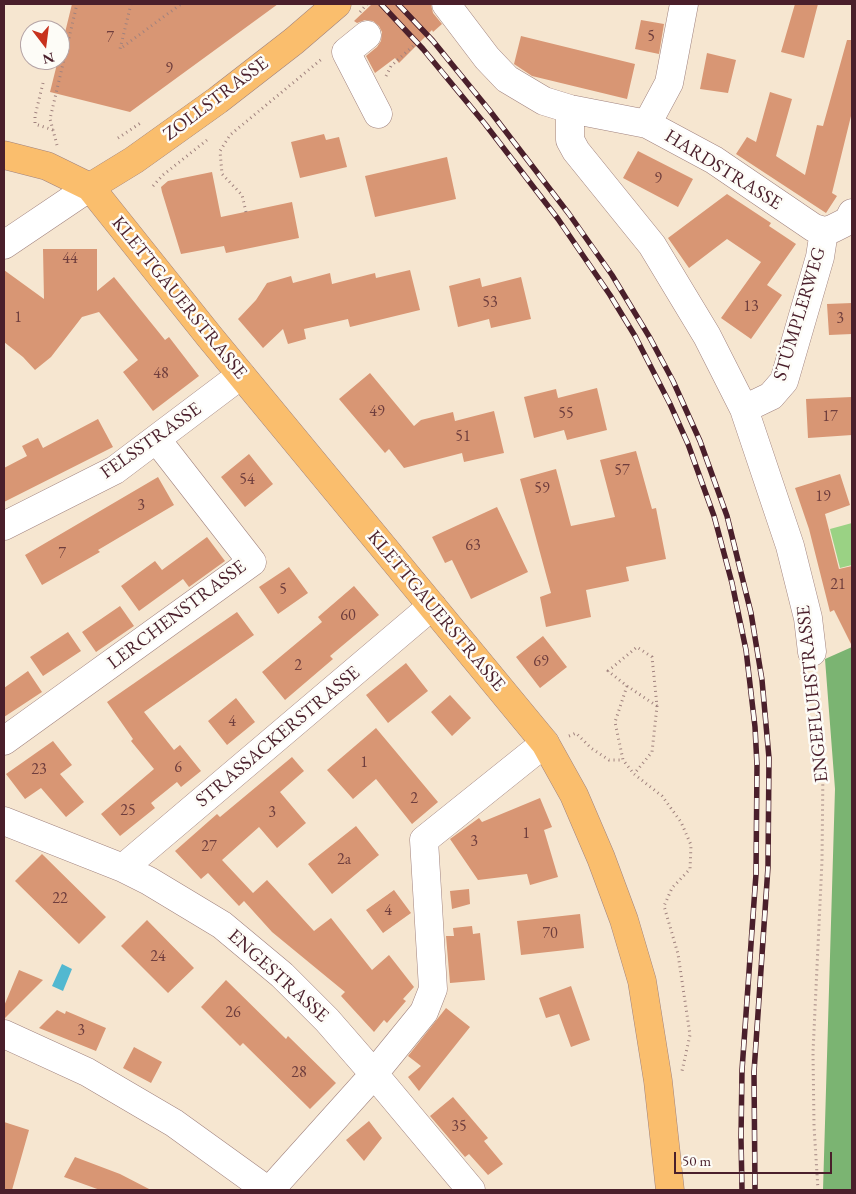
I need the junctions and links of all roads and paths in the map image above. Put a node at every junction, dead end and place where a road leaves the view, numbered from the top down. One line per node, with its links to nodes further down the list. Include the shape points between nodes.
1 (77, 4): 15 (path, via 50,119)
2 (131, 4): 3 (path, via 120,50)
3 (181, 4)
4 (337, 4): 20 (main road, ZOLLSTRASSE, via 218,100)
5 (446, 4): 12 (street, HARDSTRASSE, via 506,79 544,101)
6 (684, 4): 14 (street, via 669,83)
7 (367, 35): 13 (street, via 346,52)
8 (413, 46): 10 (path, via 390,66)
9 (328, 52): 21 (path, via 230,135 220,151 222,174 242,194)
10 (384, 81)
11 (43, 83): 15 (path, via 35,124)
12 (570, 108): 14 (street, HARDSTRASSE); 26 (street, ENGEFLUHSTRASSE, via 570,140 652,245 707,336)
13 (378, 114)
14 (647, 124): 23 (street, HARDSTRASSE, via 714,160 814,228)
15 (53, 130): 17 (path)
16 (209, 139): 19 (path)
17 (57, 145)
18 (4, 155): 20 (main road, KLETTGAUERSTRASSE, via 47,166)
19 (153, 186)
20 (90, 187): 24 (street); 25 (main road, KLETTGAUERSTRASSE)
21 (246, 212)
22 (852, 213): 23 (street, via 848,221)
23 (824, 231): 26 (street, STÜMPLERWEG, via 820,257 784,381 771,396)
24 (4, 245)
25 (241, 375): 27 (street, FELSSTRASSE); 29 (main road, KLETTGAUERSTRASSE)
26 (744, 409): 30 (street, ENGEFLUHSTRASSE, via 790,546 808,618)
27 (157, 440): 28 (street, FELSSTRASSE, via 115,470); 34 (street, LERCHENSTRASSE, via 252,562)
28 (4, 526)
29 (432, 606): 33 (main road, KLETTGAUERSTRASSE); 38 (street, STRASSACKERSTRASSE)
30 (812, 652): 45 (path, ENGEFLUHSTRASSE, via 823,765 813,1052)
31 (627, 686): 32 (path); 32 (path, via 608,671 637,647 652,657); 35 (path, via 615,722)
32 (657, 706): 36 (path, via 652,752)
33 (556, 740): 35 (path, via 576,733 608,760); 40 (street, via 424,840 433,989 424,1012); 41 (main road, KLETTGAUERSTRASSE, via 624,920 645,995)
34 (4, 741)
35 (623, 760): 36 (path)
36 (634, 774): 41 (path, via 662,796 681,822 691,846 690,869 672,888 664,906 678,954 690,1035 680,1080)
37 (4, 822): 38 (street, ENGESTRASSE)
38 (123, 868): 40 (street, ENGESTRASSE, via 222,925 282,974)
39 (4, 1034): 42 (street, via 87,1072 174,1123)
40 (374, 1074): 42 (street); 43 (street, ENGESTRASSE)
41 (658, 1081): 44 (main road, KLETTGAUERSTRASSE)
42 (269, 1190)
43 (471, 1190)
44 (670, 1190)
45 (818, 1190)

